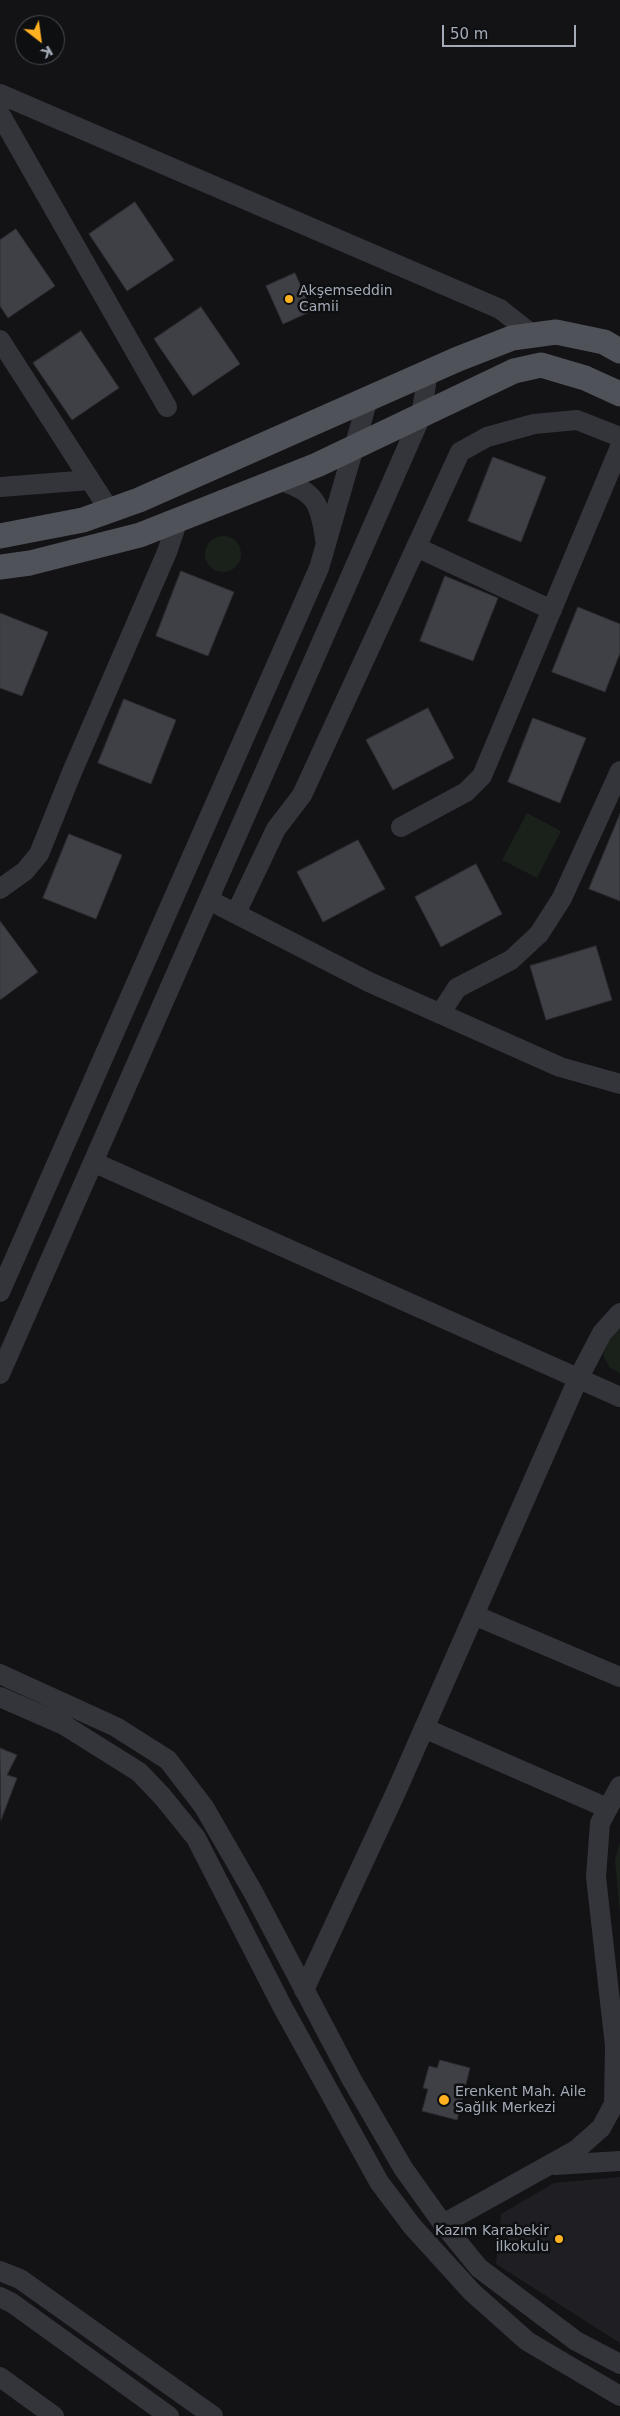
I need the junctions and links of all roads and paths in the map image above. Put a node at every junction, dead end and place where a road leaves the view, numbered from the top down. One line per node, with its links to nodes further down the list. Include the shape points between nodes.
1 (0, 94): 3 (street, via 500,309)
2 (0, 114): 9 (street)
3 (533, 335): 5 (main road, via 556,332 604,342); 6 (main road, via 512,338)
4 (0, 340): 14 (street)
5 (620, 351)
6 (428, 372): 8 (main road); 10 (street)
7 (620, 394): 10 (main road, via 585,378 541,365 514,371)
8 (368, 399): 12 (street); 17 (main road)
9 (167, 407)
10 (421, 416): 12 (main road); 27 (street)
11 (620, 437): 21 (street, via 577,420 534,424 487,436 460,452)
12 (356, 447): 15 (main road); 20 (street)
13 (620, 447): 23 (street)
14 (90, 480): 16 (street); 17 (street)
15 (279, 480): 18 (main road); 20 (street, via 297,486 313,499 321,511)
16 (0, 487)
17 (110, 510): 19 (main road, via 83,520)
18 (178, 520): 22 (main road, via 140,535 30,563); 26 (street, via 39,854 25,871)
19 (0, 536)
20 (326, 545): 32 (street, via 320,568)
21 (416, 547): 23 (street); 28 (street, via 302,795 276,829)
22 (0, 567)
23 (552, 610): 25 (street, via 482,776 466,792)
24 (620, 771): 29 (street, via 562,898 539,934 511,960 457,988)
25 (401, 827)
26 (0, 888)
27 (209, 900): 28 (street); 31 (street)
28 (236, 914): 29 (street)
29 (440, 1014): 30 (street, via 560,1067)
30 (620, 1084)
31 (93, 1162): 34 (street); 35 (street)
32 (0, 1292)
33 (620, 1313): 35 (street, via 602,1333)
34 (0, 1374)
35 (578, 1379): 36 (street); 37 (street)
36 (620, 1397)
37 (474, 1614): 39 (street); 41 (street)
38 (0, 1674): 44 (street, via 116,1727 168,1760 204,1807)
39 (620, 1677)
40 (0, 1697): 53 (street, via 64,1725 139,1772 162,1796 196,1838 291,2023 379,2182 412,2226 472,2292 527,2342)
41 (424, 1728): 43 (street); 44 (street)
42 (620, 1786): 43 (street)
43 (607, 1808): 45 (street, via 600,1823 596,1877)
44 (304, 1990): 48 (street, via 403,2168)
45 (615, 1999): 47 (street, via 614,2104 601,2128 576,2150)
46 (620, 2161): 47 (street)
47 (549, 2166): 48 (street)
48 (444, 2224): 51 (street, via 479,2268 576,2341)
49 (0, 2271): 56 (street, via 20,2279)
50 (0, 2297): 55 (street)
51 (620, 2364)
52 (0, 2377): 54 (street)
53 (620, 2396)
54 (54, 2416)
55 (169, 2416)
56 (213, 2416)

